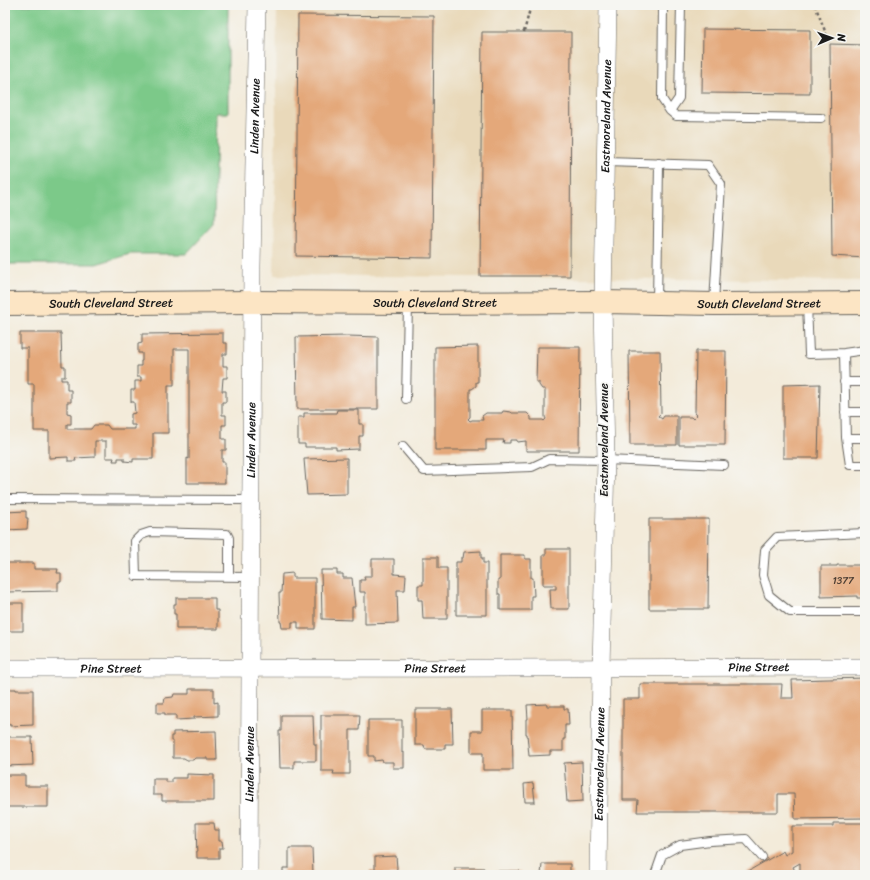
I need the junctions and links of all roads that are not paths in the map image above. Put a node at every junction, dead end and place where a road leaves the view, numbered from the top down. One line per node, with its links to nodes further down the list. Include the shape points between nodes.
1 (257, 5): 9 (street, Linden Avenue)
2 (608, 5): 7 (street, Eastmoreland Avenue)
3 (663, 5): 5 (lane, via 662,99)
4 (681, 5): 5 (lane, via 679,98)
5 (670, 111): 6 (lane, via 676,116)
6 (821, 118)
7 (605, 162): 8 (lane); 10 (street, Eastmoreland Avenue)
8 (659, 164): 12 (lane); 15 (lane, via 708,165 721,184)
9 (252, 302): 11 (main road, South Cleveland Street); 14 (main road, South Cleveland Street); 31 (street, Linden Avenue)
10 (603, 302): 11 (main road, South Cleveland Street); 12 (main road, South Cleveland Street); 27 (street, Eastmoreland Avenue)
11 (408, 303): 21 (lane)
12 (657, 303): 15 (main road, South Cleveland Street)
13 (865, 303): 16 (main road, South Cleveland Street)
14 (5, 304)
15 (714, 304): 16 (main road, South Cleveland Street)
16 (807, 304): 18 (lane, via 809,354)
17 (865, 350): 18 (lane)
18 (844, 353): 19 (lane)
19 (844, 382): 20 (lane); 22 (lane)
20 (865, 382)
21 (406, 399)
22 (845, 412): 23 (lane); 24 (lane)
23 (865, 412)
24 (846, 438): 25 (lane); 29 (lane, via 850,465)
25 (865, 438)
26 (403, 446): 27 (lane, via 424,471 532,467 549,459)
27 (606, 460): 28 (lane); 36 (street, Eastmoreland Avenue)
28 (724, 465)
29 (865, 465)
30 (5, 499): 31 (lane)
31 (251, 500): 34 (street, Linden Avenue)
32 (865, 533): 35 (lane, via 777,537 765,550 763,575 769,594 790,612)
33 (229, 576): 33 (lane, via 136,576 135,540 150,532 227,534 230,538); 34 (lane)
34 (251, 576): 39 (street, Linden Avenue)
35 (865, 612)
36 (601, 667): 37 (street, Pine Street); 39 (street, Pine Street); 42 (street, Eastmoreland Avenue)
37 (865, 667)
38 (5, 668): 39 (street, Pine Street)
39 (250, 670): 41 (street, Linden Avenue)
40 (762, 857): 43 (lane, via 746,839 680,845 662,855)
41 (249, 875)
42 (598, 875)
43 (655, 875)

